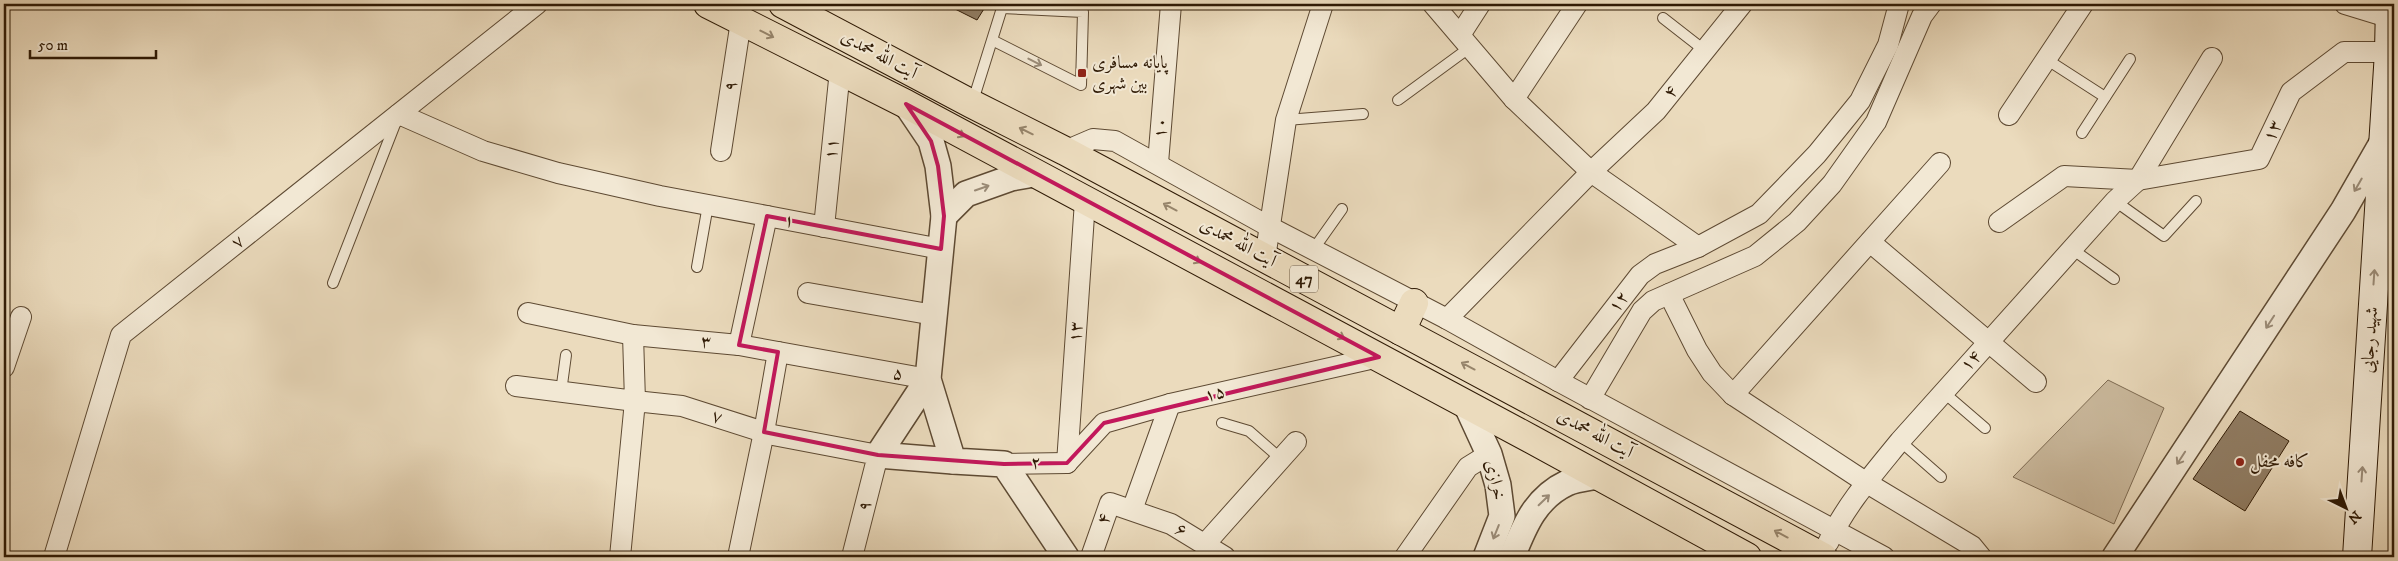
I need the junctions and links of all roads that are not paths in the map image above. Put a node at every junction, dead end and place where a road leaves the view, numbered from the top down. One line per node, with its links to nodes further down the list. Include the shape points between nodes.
1 (537, 4): 30 (street, ۷)
2 (708, 4): 16 (main road, آیت الله محمدی / 47)
3 (782, 4): 29 (main road, آیت الله محمدی / 47)
4 (1171, 4): 39 (street, ۱۰)
5 (1323, 4): 33 (street)
6 (1433, 4): 18 (street)
7 (1480, 4): 18 (street)
8 (1577, 4): 26 (street)
9 (1742, 4): 19 (street, ۴)
10 (1899, 4): 54 (street, ۱۲, via 1888,45 1860,102 1817,154 1759,214)
11 (2082, 4): 22 (street)
12 (2345, 4): 14 (street)
13 (1921, 8): 63 (street, via 1876,122 1826,190 1797,222 1755,256)
14 (2391, 13): 20 (main road, شهید رجایی)
15 (1664, 18): 19 (lane)
16 (741, 21): 24 (main road, آیت الله محمدی / 47, one-way to 24); 36 (street, ۹)
17 (992, 40): 17 (lane, one-way to 17, via 1000,44 1081,84 1083,12 1002,8); 29 (lane)
18 (1465, 42): 26 (street); 27 (lane)
19 (1704, 50): 40 (street, ۴, via 1656,110)
20 (2389, 52): 35 (main road, شهید رجایی); 42 (street, ۱۳, via 2344,52 2291,92 2259,159)
21 (2212, 58): 42 (street)
22 (2046, 59): 25 (lane); 32 (street)
23 (2130, 59): 25 (lane)
24 (840, 70): 28 (main road, آیت الله محمدی / 47); 52 (street, ۱۱)
25 (2105, 97): 34 (lane)
26 (1514, 98): 40 (street)
27 (1398, 100)
28 (906, 104): 41 (main road, آیت الله محمدی / 47, one-way to 41); 49 (street, via 931,140 938,166)
29 (972, 104): 37 (main road, آیت الله محمدی / 47, one-way to 29)
30 (399, 114): 46 (street, via 483,151 558,173); 61 (lane); 108 (street, ۷, via 121,335)
31 (1363, 114): 33 (lane)
32 (2009, 115)
33 (1286, 120): 51 (street)
34 (2082, 133)
35 (2382, 143): 122 (street, one-way to 122, via 2343,211); 123 (main road, شهید رجایی, one-way to 35)
36 (721, 151)
37 (1065, 151): 39 (street, via 1093,139 1115,141); 58 (main road, آیت الله محمدی / 47, one-way to 37)
38 (1940, 163): 53 (street)
39 (1158, 164): 51 (street)
40 (1591, 172): 54 (street); 68 (street, ۴)
41 (1034, 174): 44 (main road, آیت الله محمدی / 47); 49 (street, one-way to 41, via 966,194 1011,178)
42 (2138, 180): 43 (street, ۱۴); 50 (street, via 2064,176)
43 (2115, 200): 45 (lane, via 2164,236); 56 (street, ۱۴)
44 (1085, 201): 75 (main road, آیت الله محمدی / 47, one-way to 75); 100 (street, ۱۳)
45 (2196, 201)
46 (708, 205): 48 (street); 59 (lane)
47 (1342, 209): 57 (lane)
48 (768, 216): 52 (street, ۱); 72 (street, ۱)
49 (944, 216): 55 (street)
50 (1999, 222)
51 (1268, 226): 57 (street); 58 (street)
52 (824, 227): 55 (street, ۱)
53 (1870, 242): 71 (street); 84 (street)
54 (1698, 246): 78 (street, ۱۲, via 1640,274)
55 (941, 249): 66 (street)
56 (2072, 249): 60 (lane); 71 (street, ۱۴)
57 (1313, 250): 64 (street)
58 (1265, 258): 69 (main road, آیت الله محمدی / 47)
59 (697, 267)
60 (2114, 279)
61 (333, 283)
62 (808, 293): 66 (street)
63 (1669, 294): 84 (street, via 1697,350 1712,373); 85 (street, via 1653,301 1642,311)
64 (1414, 303): 68 (street); 69 (main road)
65 (528, 313): 70 (street, ۳)
66 (934, 315): 77 (street)
67 (21, 317): 76 (street)
68 (1447, 319): 78 (street)
69 (1401, 331): 81 (main road, آیت الله محمدی / 47, one-way to 69)
70 (633, 335): 72 (street, ۳); 86 (street)
71 (1989, 341): 79 (street); 83 (street, ۱۴)
72 (739, 345): 73 (street, ۳)
73 (778, 352): 77 (street, ۵); 92 (street)
74 (566, 355): 82 (lane)
75 (1379, 357): 87 (street, ۱۵); 88 (main road, آیت الله محمدی / 47)
76 (4, 367)
77 (928, 379): 97 (street, ۵); 99 (street)
78 (1558, 381): 85 (street)
79 (2036, 382)
80 (516, 386): 82 (street, ۷)
81 (1505, 386): 88 (main road, via 1511,400 1504,414 1497,417); 89 (main road, آیت الله محمدی / 47)
82 (561, 392): 86 (street, ۷)
83 (1942, 392): 91 (lane); 94 (street, ۱۴)
84 (1733, 395): 104 (street)
85 (1590, 399): 106 (street)
86 (635, 401): 92 (street, ۷, via 682,406); 109 (street)
87 (1170, 404): 100 (street, ۱۵, via 1104,423); 105 (street)
88 (1477, 410): 93 (main road, آیت الله محمدی / 47); 96 (street, خرازی)
89 (1550, 410): 93 (main road, via 1542,409 1530,418 1528,432); 119 (main road, آیت الله محمدی / 47, one-way to 89)
90 (1222, 423): 98 (lane, via 1248,431)
91 (1985, 428)
92 (764, 432): 97 (street, ۷); 110 (street)
93 (1532, 439): 102 (main road, آیت الله محمدی / 47)
94 (1900, 441): 103 (lane); 104 (street, ۱۴)
95 (1296, 442): 98 (street)
96 (1489, 454): 115 (street, via 1468,467); 116 (street, خرازی, one-way to 116, via 1502,516)
97 (878, 455): 99 (street, ۷); 111 (street, ۹)
98 (1281, 459): 107 (street)
99 (953, 461): 101 (street, ۷)
100 (1067, 463): 101 (street, ۲)
101 (1004, 464): 112 (street)
102 (1598, 476): 117 (street, one-way to 102, via 1525,524 1542,499 1568,482); 118 (main road, آیت الله محمدی / 47)
103 (1941, 477)
104 (1867, 483): 106 (street, ۱۴); 121 (street, via 1972,546)
105 (1132, 510): 107 (street, ۶, via 1171,524); 113 (street, ۴, via 1110,503)
106 (1834, 531): 119 (street, ۱۴); 120 (street)
107 (1205, 544): 114 (street, ۶)
108 (54, 557)
109 (620, 557)
110 (737, 557)
111 (852, 557)
112 (1066, 557)
113 (1091, 557)
114 (1225, 557)
115 (1405, 557)
116 (1486, 557)
117 (1512, 557)
118 (1747, 557)
119 (1823, 557)
120 (1884, 557)
121 (1982, 557)
122 (2115, 557)
123 (2357, 557)

